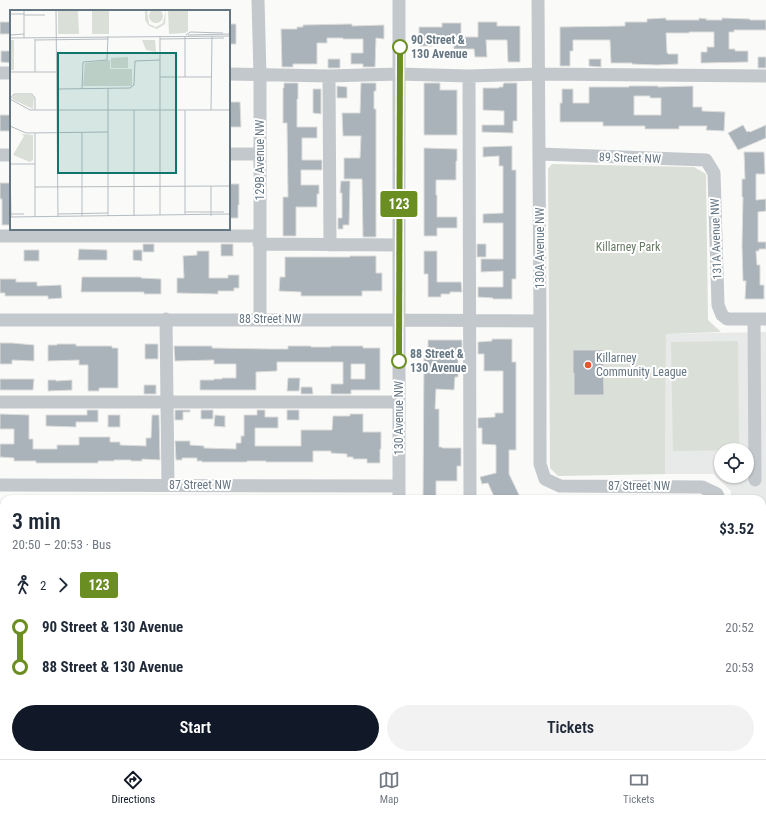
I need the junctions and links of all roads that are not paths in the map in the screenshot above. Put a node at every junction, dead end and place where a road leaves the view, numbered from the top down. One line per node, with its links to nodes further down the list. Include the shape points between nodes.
1 (258, 0): 7 (street, 129B Avenue NW)
2 (400, 0): 5 (street, 130 Avenue NW)
3 (538, 0): 6 (street, 130A Avenue NW)
4 (230, 74): 7 (street)
5 (400, 74): 8 (street); 9 (street); 18 (street, 130 Avenue NW)
6 (538, 74): 9 (street); 10 (street); 13 (street, 130A Avenue NW)
7 (260, 75): 8 (street); 12 (street, 129B Avenue NW)
8 (329, 76): 17 (street)
9 (469, 76): 24 (street)
10 (766, 76)
11 (230, 154): 12 (street)
12 (260, 154): 16 (street, 129B Avenue NW)
13 (539, 154): 14 (street, 89 Street NW, via 706,160); 25 (street, 130A Avenue NW)
14 (714, 173): 20 (street, 131A Avenue NW, via 718,305 722,315 727,319)
15 (0, 236): 16 (street)
16 (259, 240): 17 (street); 19 (street, 129B Avenue NW)
17 (330, 245): 18 (street)
18 (399, 245): 23 (street, 130 Avenue NW)
19 (260, 319): 22 (street, 88 Street NW); 23 (street, 88 Street NW)
20 (760, 319): 29 (street)
21 (0, 320): 22 (street, 88 Street NW)
22 (166, 320): 27 (street)
23 (399, 320): 24 (street, 88 Street NW); 28 (street, 130 Avenue NW)
24 (470, 320): 25 (street, 88 Street NW); 36 (street)
25 (540, 321): 34 (street, 130A Avenue NW, via 540,464 545,480)
26 (0, 402): 27 (street)
27 (167, 402): 28 (street); 32 (street)
28 (399, 402): 33 (street, 130 Avenue NW)
29 (760, 409): 30 (street)
30 (755, 480)
31 (0, 485): 32 (street, 87 Street NW)
32 (168, 485): 33 (street, 87 Street NW)
33 (399, 486): 35 (street, 130 Avenue NW)
34 (560, 486): 37 (street, 87 Street NW, via 702,487)
35 (399, 495)
36 (470, 495)
37 (716, 495)

